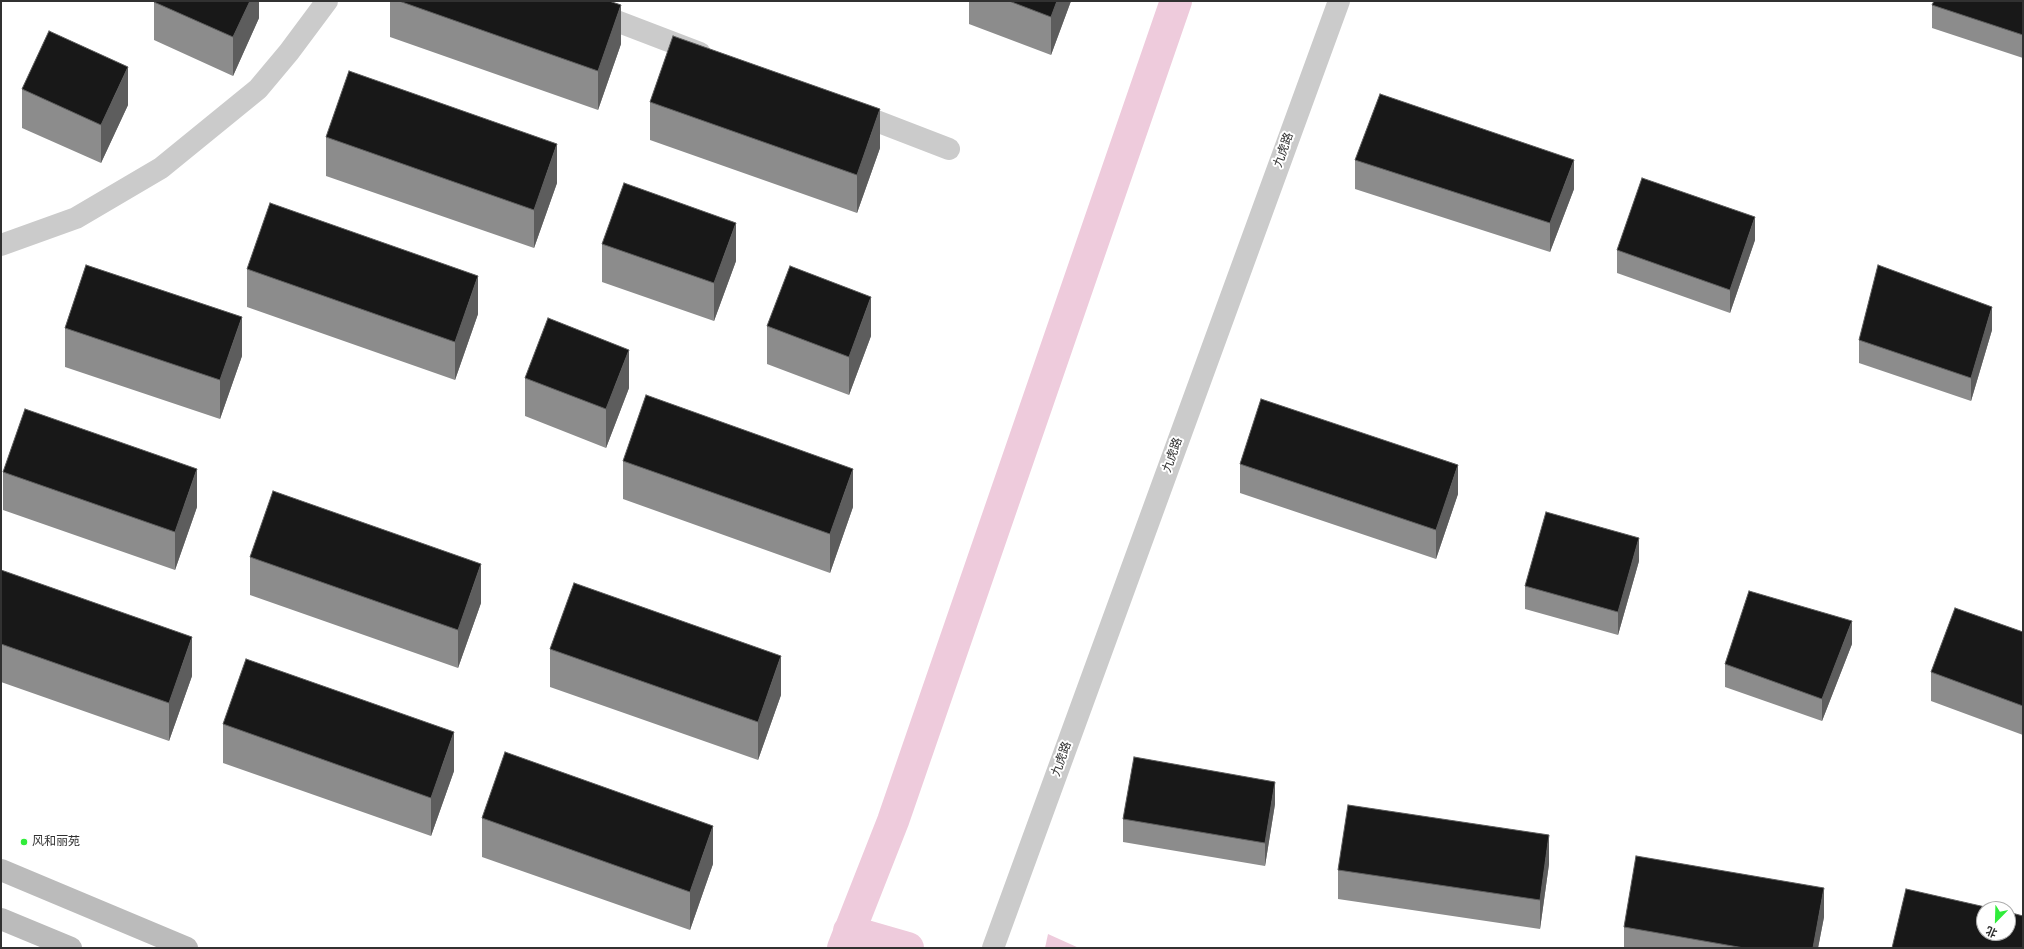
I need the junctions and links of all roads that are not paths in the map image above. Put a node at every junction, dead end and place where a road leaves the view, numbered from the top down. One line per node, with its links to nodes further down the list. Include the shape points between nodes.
1 (327, 1): 7 (street, via 258,89 161,168 76,218)
2 (564, 1): 4 (street)
3 (1339, 1): 12 (street, 九虎路)
4 (720, 61)
5 (831, 103): 6 (street)
6 (949, 149)
7 (1, 245)
8 (1, 870): 11 (main road)
9 (1, 919): 10 (main road)
10 (71, 948)
11 (188, 948)
12 (993, 948)

